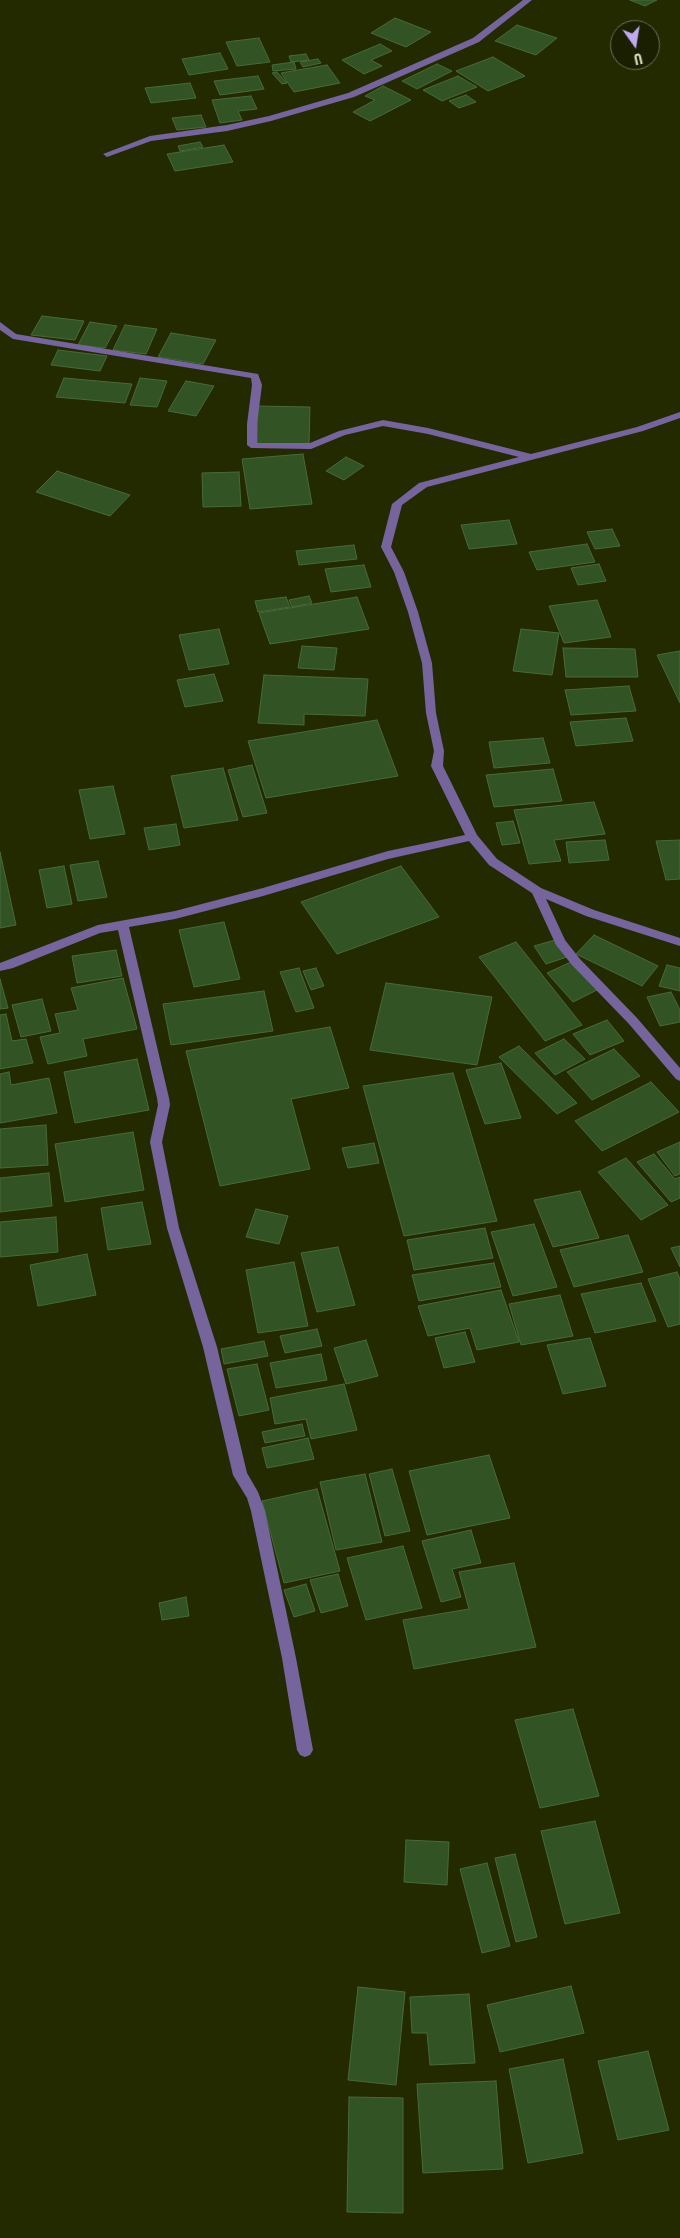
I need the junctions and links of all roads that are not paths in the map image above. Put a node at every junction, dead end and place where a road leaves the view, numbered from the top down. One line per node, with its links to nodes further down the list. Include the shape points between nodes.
1 (528, 0): 2 (street, via 476,40 351,95 227,128 150,139)
2 (107, 154)
3 (0, 325): 5 (street, via 13,336 254,376 257,385 252,424 254,446 311,446 342,433 383,423)
4 (680, 415): 5 (street)
5 (533, 458): 6 (street, via 423,485 397,504 386,547 399,572 428,663 431,713 439,751 437,766)
6 (472, 836): 7 (street, via 492,862); 8 (street, via 388,855 175,915)
7 (537, 891): 9 (street, via 590,913); 11 (street, via 560,942)
8 (123, 925): 10 (street, via 98,930); 12 (street, via 163,1098 156,1150 173,1228 210,1347 240,1474 258,1511)
9 (680, 942)
10 (0, 967)
11 (680, 1076)
12 (305, 1750)

